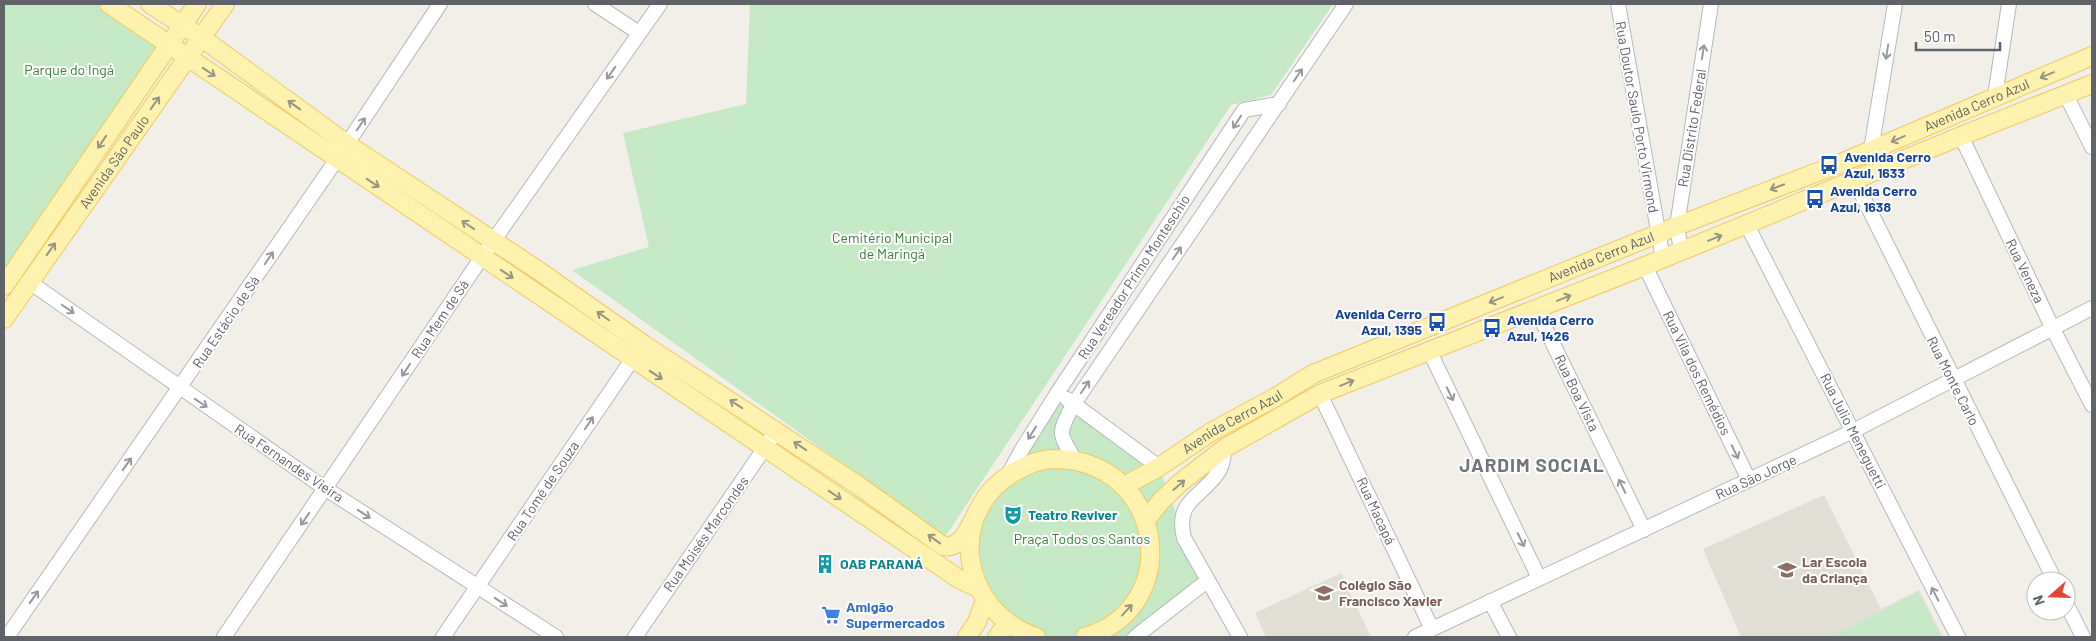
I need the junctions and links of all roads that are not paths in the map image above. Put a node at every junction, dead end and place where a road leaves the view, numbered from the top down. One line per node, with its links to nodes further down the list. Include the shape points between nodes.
1 (109, 4): 16 (main road)
2 (150, 4): 13 (main road)
3 (197, 4): 13 (main road, Avenida São Paulo)
4 (225, 4): 15 (main road, Avenida São Paulo)
5 (440, 4): 25 (street, Rua Estácio de Sá, one-way to 5)
6 (595, 4): 14 (street)
7 (660, 4): 14 (street, Rua Mem de Sá)
8 (1346, 4): 23 (street, Rua Vereador Primo Monteschio, one-way to 8)
9 (1618, 4): 34 (street, Rua Doutor Saulo Porto Virmond)
10 (1711, 4): 33 (street, Rua Distrito Federal, one-way to 10)
11 (1895, 4): 27 (street, one-way to 27)
12 (2008, 4): 22 (street)
13 (183, 25): 15 (main road); 16 (main road, Avenida São Paulo)
14 (639, 33): 35 (street, Rua Mem de Sá, one-way to 35)
15 (202, 38): 17 (main road, Avenida São Paulo); 25 (main road, one-way to 15)
16 (169, 44): 17 (main road); 41 (main road, Avenida São Paulo, one-way to 41)
17 (188, 58): 28 (main road, one-way to 28); 40 (main road, Avenida São Paulo, one-way to 17)
18 (2089, 59): 22 (main road, Avenida Cerro Azul, one-way to 22)
19 (2092, 79): 21 (main road)
20 (2092, 84): 21 (main road, Avenida Cerro Azul)
21 (2066, 95): 24 (main road, Avenida Cerro Azul); 26 (street)
22 (1995, 96): 27 (main road, Avenida Cerro Azul, one-way to 27)
23 (1279, 104): 51 (street, Rua Vereador Primo Monteschio, one-way to 51, via 1244,110); 54 (street, Rua Vereador Primo Monteschio, one-way to 23)
24 (1960, 136): 30 (main road, Avenida Cerro Azul); 45 (street, Rua Veneza)
25 (347, 144): 28 (street, Rua Estácio de Sá); 35 (main road, one-way to 25)
26 (2092, 147)
27 (1871, 150): 29 (main road, Avenida Cerro Azul)
28 (337, 159): 37 (main road, one-way to 37); 50 (street, Rua Estácio de Sá, one-way to 28)
29 (1841, 163): 31 (main road, via 1806,185 1802,194); 33 (main road, Avenida Cerro Azul, one-way to 33)
30 (1854, 179): 31 (main road, Avenida Cerro Azul); 49 (street, Rua Monte Carlo)
31 (1807, 200): 32 (main road, Avenida Cerro Azul)
32 (1747, 225): 36 (main road, Avenida Cerro Azul, one-way to 32); 58 (street, Rua Julio Meneguetti)
33 (1677, 226): 34 (main road, Avenida Cerro Azul); 36 (street, Rua Distrito Federal)
34 (1658, 234): 38 (street, Rua Doutor Saulo Porto Virmond); 53 (main road, Avenida Cerro Azul, one-way to 53, via 1313,374)
35 (493, 242): 37 (street, Rua Mem de Sá); 46 (main road, one-way to 35)
36 (1681, 251): 38 (main road, Avenida Cerro Azul)
37 (482, 257): 48 (main road, one-way to 48); 66 (street, Rua Mem de Sá, one-way to 66)
38 (1663, 259): 39 (main road, Avenida Cerro Azul)
39 (1645, 266): 43 (main road, Avenida Cerro Azul, one-way to 39); 64 (street, Rua Vila dos Remédios, one-way to 64)
40 (28, 281): 44 (main road, Avenida São Paulo); 50 (street, Rua Fernandes Vieira, one-way to 50)
41 (4, 286)
42 (2092, 308): 45 (street, Rua São Jorge)
43 (1536, 309): 47 (main road, Avenida Cerro Azul); 69 (street, Rua Boa Vista, one-way to 43)
44 (4, 319)
45 (2053, 329): 49 (street, Rua São Jorge); 55 (street, Rua Veneza)
46 (643, 344): 48 (street, Rua Tomé de Souza); 57 (main road, one-way to 46)
47 (1429, 350): 52 (main road, Avenida Cerro Azul, one-way to 47); 71 (street, one-way to 71)
48 (633, 359): 59 (main road, one-way to 59); 73 (street, Rua Tomé de Souza, one-way to 48)
49 (1953, 380): 58 (street, Rua São Jorge); 70 (street, Rua Monte Carlo)
50 (180, 389): 66 (street, Rua Fernandes Vieira, one-way to 66); 79 (street, Rua Estácio de Sá, one-way to 50)
51 (1058, 392): 54 (street); 63 (street, Rua Vereador Primo Monteschio, one-way to 63)
52 (1320, 394): 56 (main road, Avenida Cerro Azul); 77 (street, Rua Macapá)
53 (1268, 401): 56 (main road); 62 (main road, Avenida Cerro Azul, via 1211,432)
54 (1073, 404): 61 (street, Rua Vereador Primo Monteschio, via 1061,429 1062,438); 62 (street)
55 (2092, 405)
56 (1277, 418): 60 (main road, Avenida Cerro Azul)
57 (777, 430): 59 (street, Rua Moisés Marcondes); 67 (main road, one-way to 57, via 958,544 943,546)
58 (1853, 431): 64 (street, Rua São Jorge); 91 (street, Rua Julio Meneguetti, one-way to 58)
59 (766, 447): 74 (main road, one-way to 74); 83 (street, Rua Moisés Marcondes)
60 (1225, 448): 68 (main road, Avenida Cerro Azul, one-way to 60, via 1181,482); 72 (street, via 1217,474 1186,507 1180,524)
61 (1075, 460): 63 (main road, via 1052,459 1029,464); 65 (main road, via 1100,468)
62 (1159, 467): 65 (main road, Avenida Cerro Azul)
63 (1008, 475): 67 (main road, via 991,491)
64 (1749, 480): 69 (street, Rua São Jorge)
65 (1124, 486): 68 (main road)
66 (326, 489): 73 (street, Rua Fernandes Vieira, one-way to 73); 80 (street, Rua Mem de Sá, one-way to 80)
67 (978, 511): 74 (main road, via 971,536 971,562)
68 (1146, 520): 86 (main road, one-way to 68, via 1109,627 1128,611 1142,591 1149,568 1151,544)
69 (1644, 530): 71 (street, Rua São Jorge)
70 (2050, 571)
71 (1539, 578): 75 (street, Rua São Jorge)
72 (1207, 581): 87 (street); 88 (street)
73 (478, 586): 81 (street, Rua Tomé de Souza); 82 (street, Rua Fernandes Vieira, one-way to 82)
74 (982, 594): 78 (main road); 84 (main road, via 977,622)
75 (1490, 601): 77 (street, Rua São Jorge); 90 (street)
76 (2075, 621): 92 (street)
77 (1432, 629): 89 (street, Rua São Jorge)
78 (1002, 630): 85 (main road)
79 (11, 633)
80 (224, 637)
81 (443, 637)
82 (556, 637)
83 (635, 637)
84 (966, 637)
85 (1036, 637)
86 (1087, 637)
87 (1135, 637)
88 (1240, 637)
89 (1415, 637)
90 (1509, 637)
91 (1958, 637)
92 (2083, 637)

